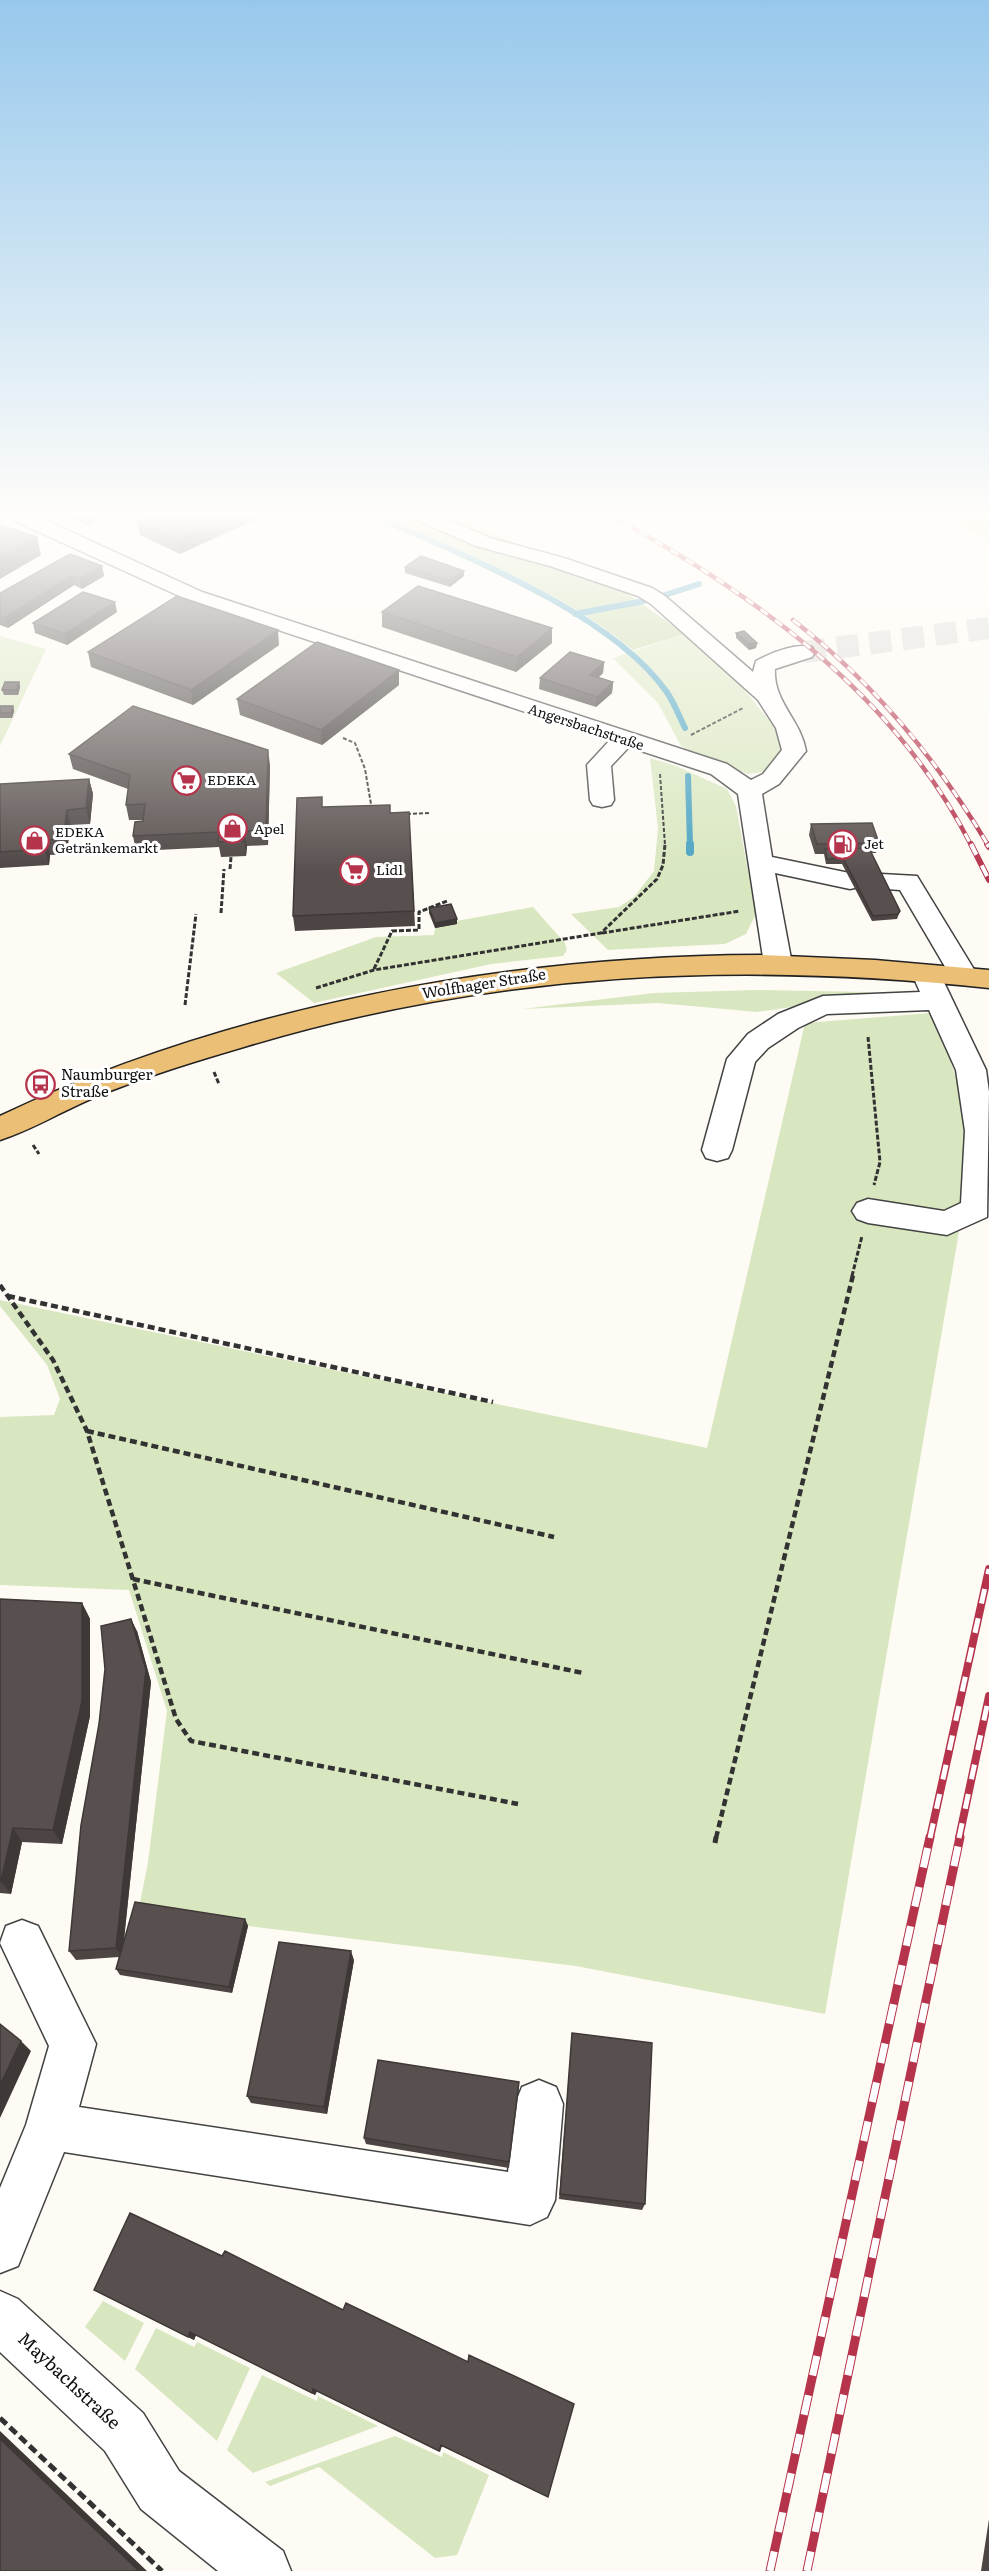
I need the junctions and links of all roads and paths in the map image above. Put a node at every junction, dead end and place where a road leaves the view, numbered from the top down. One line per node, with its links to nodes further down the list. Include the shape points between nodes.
1 (309, 634): 6 (street, Angersbachstraße)
2 (696, 634): 4 (street)
3 (804, 652): 4 (street, via 764,666)
4 (765, 695): 7 (path, via 709,728); 8 (street, via 794,736 794,751 771,779)
5 (343, 738): 12 (path, via 355,743 365,769)
6 (624, 739): 7 (street, Angersbachstraße); 9 (street, via 599,765)
7 (657, 750): 8 (street, Angersbachstraße, via 719,769); 23 (path, via 665,830 662,872)
8 (750, 791): 14 (street)
9 (602, 800)
10 (430, 813): 11 (path)
11 (396, 815)
12 (373, 816)
13 (231, 857): 16 (path)
14 (760, 862): 17 (street); 20 (street)
15 (224, 869): 21 (path)
16 (230, 869)
17 (850, 881)
18 (880, 882): 27 (street, via 908,882)
19 (447, 901): 25 (path, via 419,912 419,930 392,931)
20 (768, 906): 23 (path); 24 (street)
21 (221, 913)
22 (196, 914): 30 (path)
23 (602, 933): 25 (path)
24 (778, 964): 26 (main road, Wolfhager Straße); 32 (main road, Wolfhager Straße, via 585,970 505,979 355,1007 272,1028 95,1085)
25 (374, 970): 28 (path)
26 (926, 974): 27 (main road, Wolfhager Straße); 29 (street)
27 (976, 977)
28 (308, 992)
29 (938, 1000): 33 (street, via 823,1005 758,1041 741,1059); 34 (street, via 971,1070 981,1131 976,1209 947,1223)
30 (185, 1005)
31 (868, 1037): 34 (path, via 880,1162)
32 (0, 1129)
33 (717, 1150)
34 (868, 1211): 43 (path)
35 (0, 1285): 36 (path)
36 (8, 1296): 37 (path); 38 (path, via 52,1360)
37 (493, 1402)
38 (87, 1431): 39 (path); 40 (path)
39 (554, 1537)
40 (133, 1579): 41 (path); 42 (path, via 176,1719 191,1741)
41 (583, 1673)
42 (518, 1804)
43 (715, 1844)
44 (22, 1942): 46 (street, via 73,2043)
45 (539, 2104): 46 (street, via 530,2200)
46 (50, 2126): 47 (street)
47 (0, 2248)
48 (0, 2318): 51 (street, Maybachstraße, via 124,2432 160,2490)
49 (0, 2418): 50 (path)
50 (162, 2571)
51 (263, 2571)

